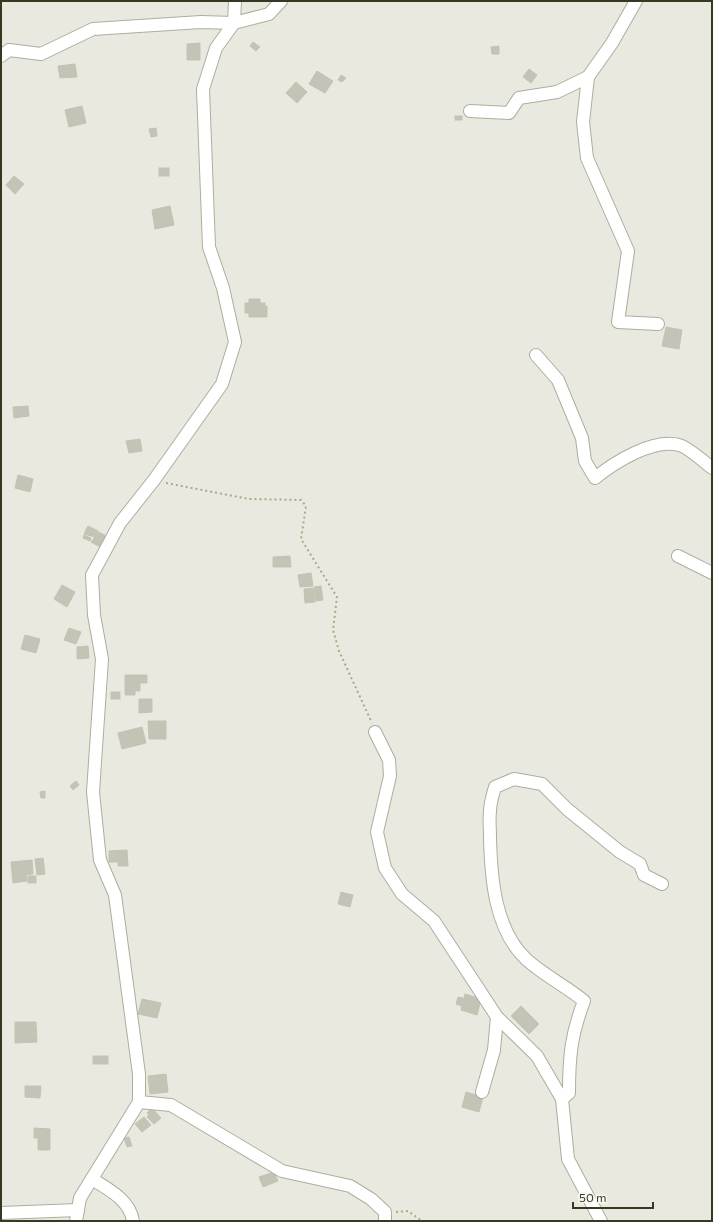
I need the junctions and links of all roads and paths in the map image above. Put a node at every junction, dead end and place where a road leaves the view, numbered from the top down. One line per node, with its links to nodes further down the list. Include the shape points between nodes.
1 (235, 1): 4 (street)
2 (281, 1): 4 (street, via 270,14)
3 (636, 1): 6 (street, via 612,43)
4 (234, 23): 5 (street, via 202,22 93,29 41,54 10,50); 11 (street, via 216,48 203,88 209,247 223,288 235,342 222,384)
5 (1, 56)
6 (588, 77): 7 (street, via 557,92 519,98 509,113); 8 (street, via 583,122 587,158 628,251 618,322)
7 (470, 111)
8 (658, 324)
9 (536, 355): 10 (street, via 558,380 582,438 585,462 595,478 638,450 660,445 679,445)
10 (712, 468)
11 (154, 480): 14 (path, via 249,499 302,500 306,506 302,539 337,597 334,630 339,651); 19 (street, via 120,523 92,575 94,615 102,660 93,792 100,860 115,895 139,1074)
12 (678, 556): 13 (street)
13 (712, 573)
14 (375, 732): 16 (street, via 389,760 390,776 377,832 385,868 402,894 434,921)
15 (662, 884): 18 (street, via 644,875 640,864 620,852 567,809 542,784 514,779 495,787 490,810 494,893 506,931 526,960 584,1001 574,1026 569,1056 568,1093)
16 (497, 1017): 17 (street, via 494,1050); 18 (street, via 537,1056)
17 (482, 1092)
18 (562, 1099): 26 (street, via 568,1159)
19 (139, 1102): 20 (street); 23 (street, via 171,1105 282,1171 350,1186 371,1199)
20 (92, 1179): 22 (street, via 80,1198); 24 (street, via 116,1194 132,1211)
21 (1, 1213): 22 (street)
22 (77, 1216)
23 (385, 1217): 25 (path, via 408,1211)
24 (133, 1221)
25 (422, 1221)
26 (601, 1221)

